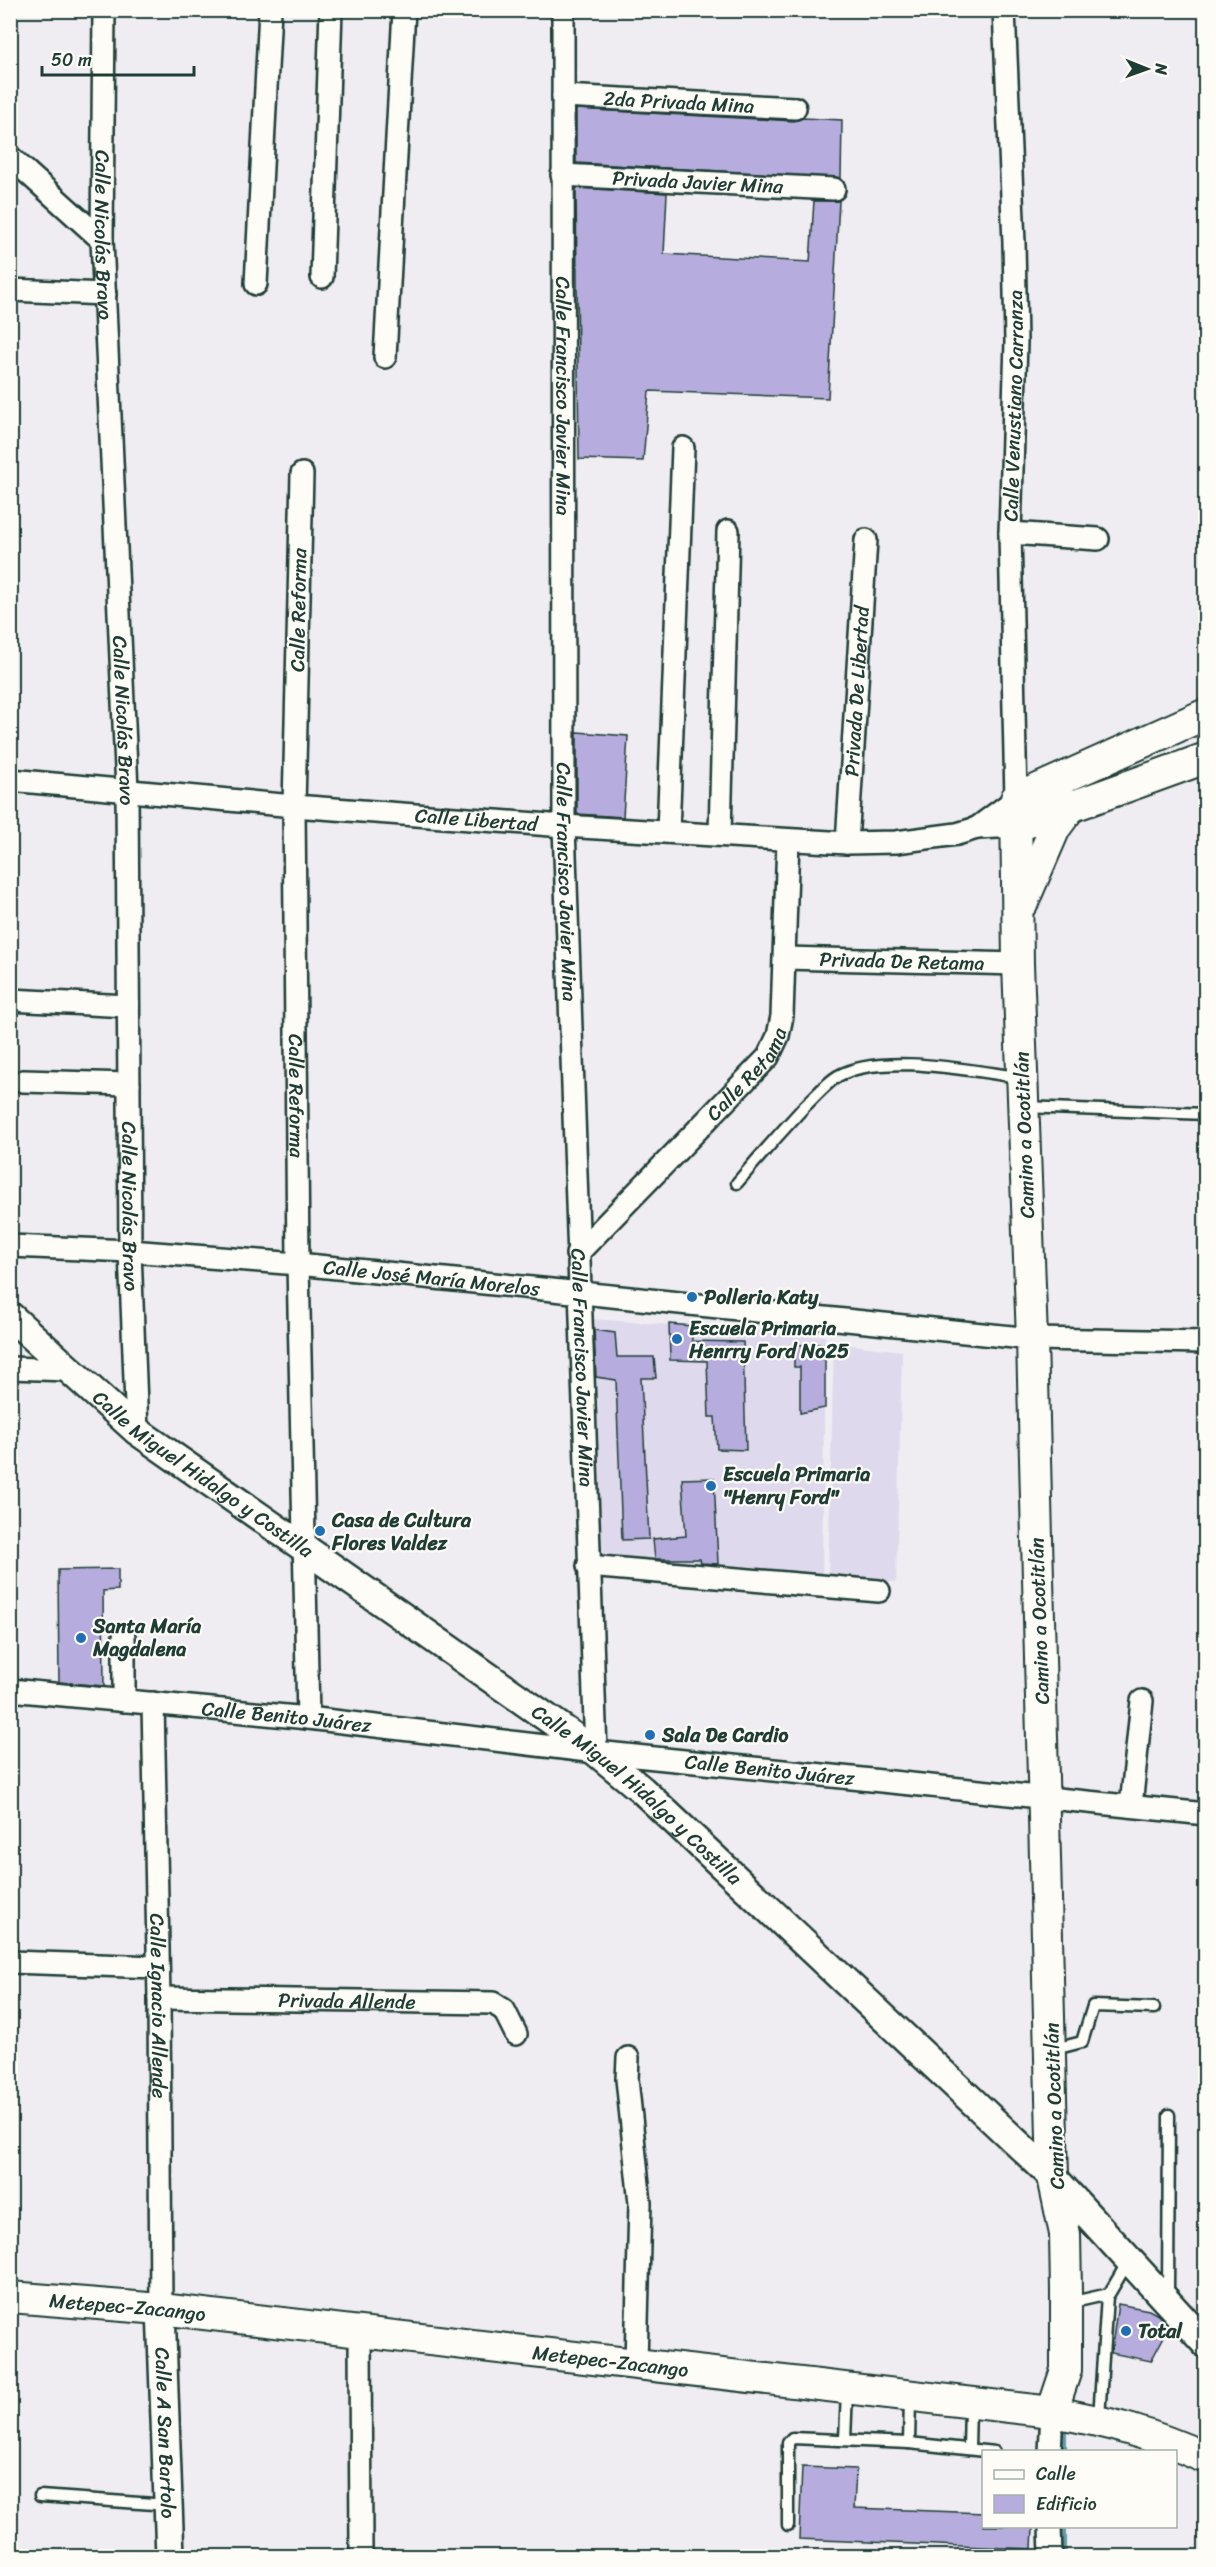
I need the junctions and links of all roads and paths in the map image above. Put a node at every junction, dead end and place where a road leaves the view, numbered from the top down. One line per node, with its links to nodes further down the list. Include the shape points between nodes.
1 (104, 10): 12 (street, Calle Nicolás Bravo)
2 (270, 10): 14 (street)
3 (332, 10): 13 (street)
4 (404, 10): 17 (street)
5 (563, 10): 7 (street, Calle Francisco Javier Mina)
6 (1004, 10): 21 (street, Calle Venustiano Carranza, via 1016,342)
7 (562, 96): 8 (street, 2da Privada Mina); 10 (street, Calle Francisco Javier Mina)
8 (795, 108)
9 (10, 157): 12 (street)
10 (562, 175): 11 (street, Privada Javier Mina); 31 (street, Calle Francisco Javier Mina)
11 (834, 189)
12 (102, 240): 16 (street, Calle Nicolás Bravo)
13 (322, 277)
14 (256, 284)
15 (10, 290): 16 (street)
16 (105, 294): 27 (street, Calle Nicolás Bravo)
17 (385, 357)
18 (683, 448): 32 (street)
19 (302, 474): 29 (street, Calle Reforma)
20 (728, 531): 33 (street)
21 (1010, 533): 22 (street); 30 (street, Calle Venustiano Carranza)
22 (1098, 539)
23 (866, 540): 35 (street, Privada De Libertad)
24 (1206, 714): 30 (main road)
25 (1206, 758): 28 (main road)
26 (10, 780): 27 (street, Calle Libertad)
27 (127, 790): 29 (street, Calle Libertad); 40 (street, Calle Nicolás Bravo)
28 (1072, 805): 30 (main road); 36 (main road, via 1055,828)
29 (294, 806): 31 (street, Calle Libertad); 49 (street, Calle Reforma)
30 (1017, 812): 35 (street, Calle Libertad, via 977,828 925,839); 36 (main road, Camino a Ocotitlán)
31 (564, 826): 32 (street, Calle Libertad); 48 (street, Calle Francisco Javier Mina)
32 (668, 832): 33 (street, Calle Libertad)
33 (720, 834): 34 (street, Calle Libertad)
34 (788, 840): 35 (street, Calle Libertad); 37 (street, Calle Retama)
35 (847, 843)
36 (1017, 916): 38 (main road, Camino a Ocotitlán)
37 (784, 958): 38 (street, Privada De Retama); 48 (street, Calle Retama, via 782,1016 768,1057)
38 (1018, 964): 43 (main road, Camino a Ocotitlán)
39 (10, 1000): 40 (street)
40 (128, 1006): 42 (street, Calle Nicolás Bravo)
41 (23, 1081): 42 (street)
42 (129, 1084): 47 (street, Calle Nicolás Bravo)
43 (1023, 1092): 44 (lane); 45 (lane, via 939,1066 864,1068 839,1076 800,1112); 52 (main road, Camino a Ocotitlán)
44 (1206, 1114)
45 (737, 1183)
46 (10, 1246): 47 (street, Calle José María Morelos)
47 (130, 1251): 49 (street, Calle José María Morelos); 56 (street, Calle Nicolás Bravo)
48 (577, 1254): 50 (street, Calle Francisco Javier Mina)
49 (298, 1264): 50 (street, Calle José María Morelos); 57 (street, Calle Reforma)
50 (581, 1292): 52 (street, Calle José María Morelos); 58 (street, Calle Francisco Javier Mina)
51 (10, 1316): 55 (street, Calle Miguel Hidalgo y Costilla)
52 (1032, 1339): 53 (street, Calle José María Morelos); 67 (main road, Camino a Ocotitlán)
53 (1206, 1342)
54 (10, 1368): 55 (street)
55 (68, 1370): 56 (street, Calle Miguel Hidalgo y Costilla)
56 (137, 1431): 57 (street, Calle Miguel Hidalgo y Costilla)
57 (303, 1550): 65 (street, Calle Reforma); 66 (street, Calle Miguel Hidalgo y Costilla)
58 (588, 1566): 59 (street); 66 (street, Calle Francisco Javier Mina)
59 (879, 1591)
60 (124, 1636): 62 (street)
61 (10, 1690): 62 (street, Calle Benito Juárez)
62 (124, 1701): 64 (street, Calle Benito Juárez)
63 (1142, 1701): 68 (street)
64 (153, 1703): 65 (street, Calle Benito Juárez); 71 (street, Calle Ignacio Allende)
65 (308, 1718): 66 (street, Calle Benito Juárez)
66 (596, 1752): 67 (street, Calle Benito Juárez); 78 (street, Calle Miguel Hidalgo y Costilla, via 642,1790)
67 (1044, 1796): 68 (street, Calle Benito Juárez); 75 (main road, Camino a Ocotitlán)
68 (1131, 1806): 69 (street, Calle Benito Juárez)
69 (1206, 1814)
70 (10, 1962): 71 (street)
71 (157, 1967): 72 (street, Calle Ignacio Allende)
72 (159, 1998): 74 (street, Privada Allende, via 493,2003 504,2010); 84 (street, Calle Ignacio Allende)
73 (1154, 2008): 75 (lane, via 1093,2006 1082,2042)
74 (516, 2034)
75 (1050, 2050): 78 (main road, Camino a Ocotitlán)
76 (628, 2058): 87 (street, via 640,2203)
77 (1169, 2115): 83 (lane)
78 (1053, 2178): 79 (street, Calle Miguel Hidalgo y Costilla); 82 (main road, Camino a Ocotitlán, via 1065,2234)
79 (1129, 2260): 80 (lane); 83 (street, Calle Miguel Hidalgo y Costilla)
80 (1107, 2296): 82 (lane); 92 (lane)
81 (10, 2297): 84 (main road, Metepec-Zacango)
82 (1066, 2303): 91 (main road, Camino a Ocotitlán, via 1066,2370)
83 (1168, 2303): 86 (street, Calle Miguel Hidalgo y Costilla)
84 (161, 2309): 85 (main road, Metepec-Zacango); 100 (street, Calle A San Bartolo)
85 (360, 2333): 87 (main road, Metepec-Zacango); 104 (street)
86 (1206, 2344)
87 (636, 2364): 88 (main road, Metepec-Zacango)
88 (848, 2388): 89 (main road, Metepec-Zacango); 93 (lane)
89 (910, 2395): 90 (main road, Metepec-Zacango); 94 (lane)
90 (969, 2402): 91 (main road, Metepec-Zacango); 95 (lane)
91 (1052, 2412): 92 (main road, Metepec-Zacango); 97 (street)
92 (1099, 2420): 98 (main road, Metepec-Zacango, via 1166,2440)
93 (845, 2439): 94 (lane); 101 (lane, via 790,2440)
94 (909, 2443): 95 (lane)
95 (969, 2449): 96 (lane)
96 (982, 2450)
97 (1050, 2450)
98 (1206, 2458)
99 (40, 2496): 100 (lane)
100 (168, 2505): 103 (street, Calle A San Bartolo)
101 (788, 2525)
102 (1050, 2528): 105 (street)
103 (170, 2556)
104 (361, 2556)
105 (1050, 2556)

